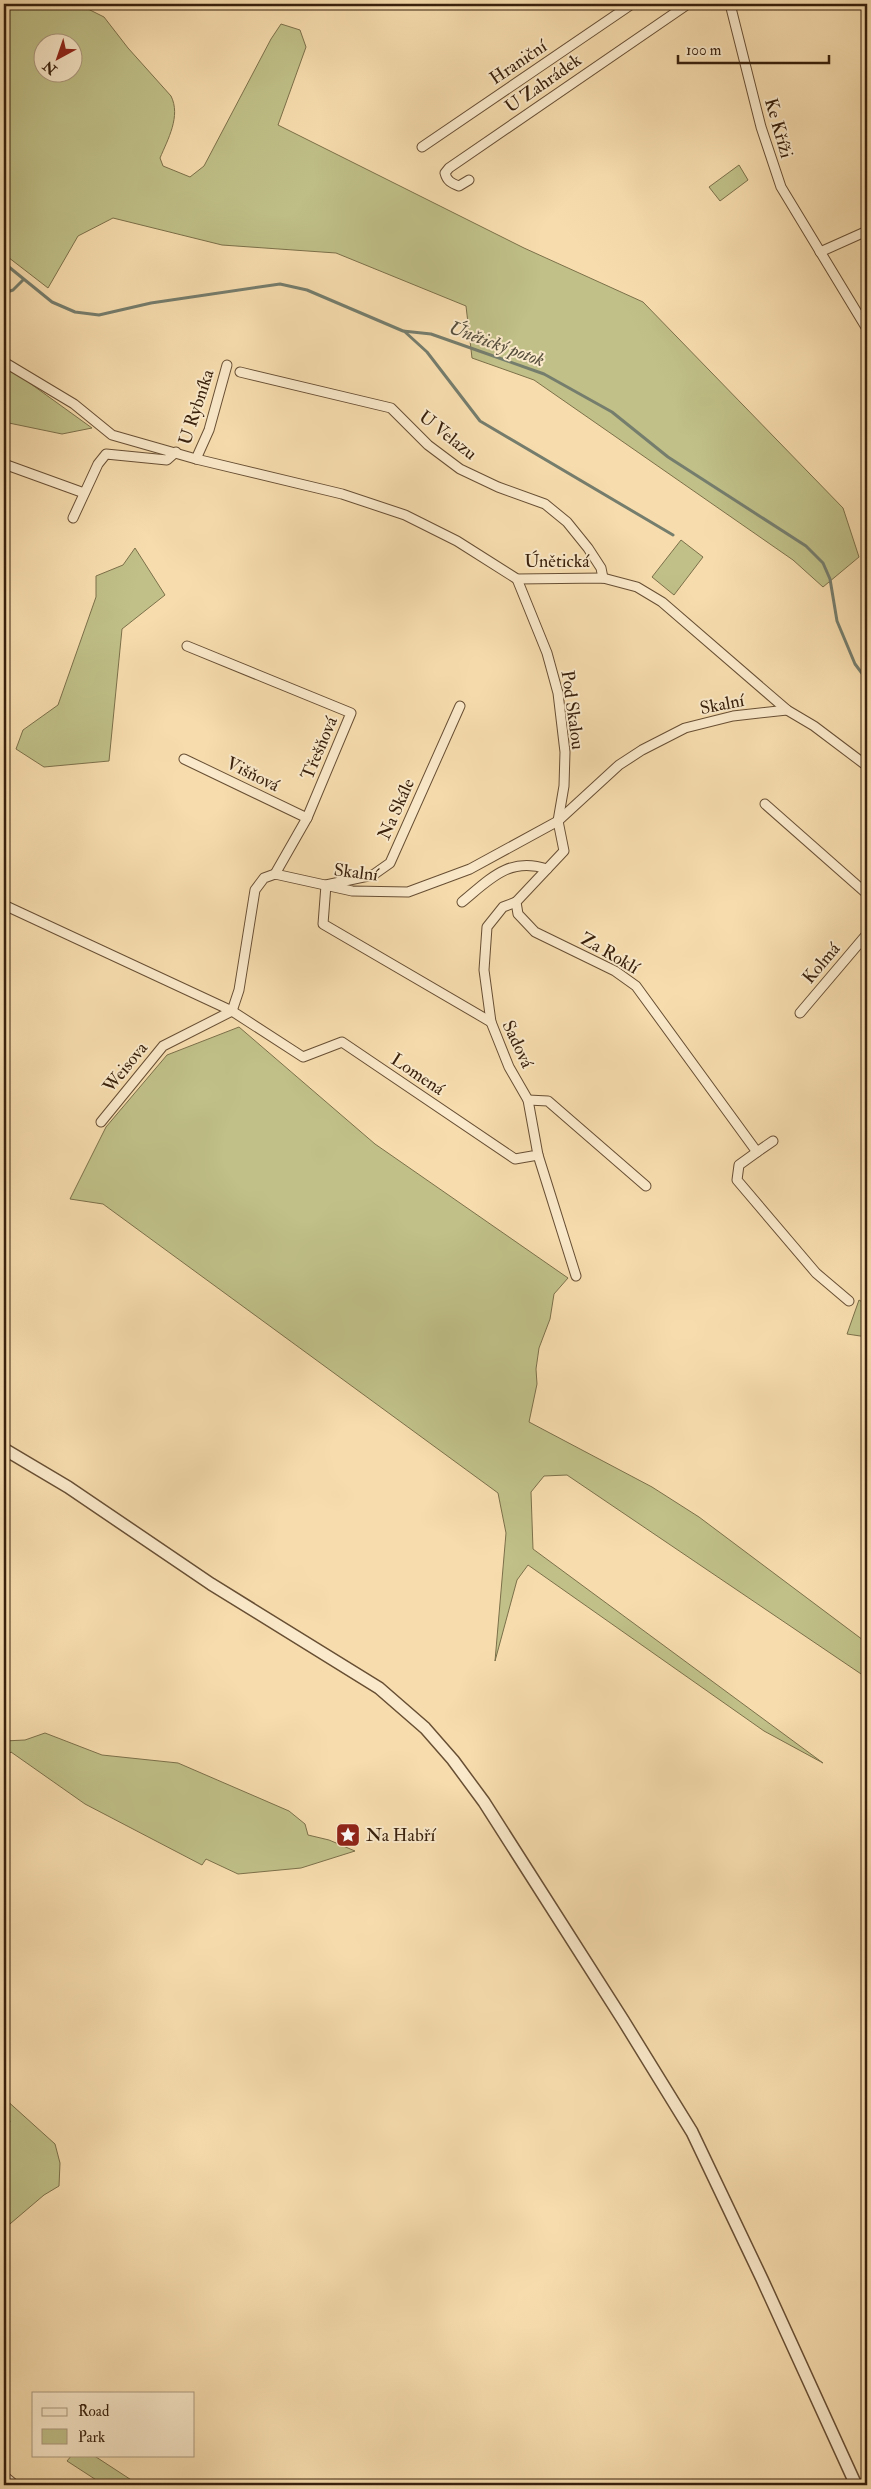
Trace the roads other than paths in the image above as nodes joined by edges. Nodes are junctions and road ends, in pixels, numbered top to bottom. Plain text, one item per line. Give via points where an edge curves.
1 (632, 4) edge
2 (688, 4) edge
3 (730, 4) edge
4 (422, 147) dead end
5 (469, 180) dead end
6 (867, 231) edge
7 (820, 252) junction
8 (867, 329) edge
9 (4, 362) edge
10 (227, 365) dead end
11 (240, 372) dead end
12 (176, 452) junction
13 (196, 459) junction
14 (4, 464) edge
15 (84, 494) junction
16 (73, 518) dead end
17 (602, 578) junction
18 (517, 579) junction
19 (187, 646) dead end
20 (460, 706) dead end
21 (787, 710) junction
22 (184, 759) dead end
23 (867, 766) edge
24 (765, 804) dead end
25 (307, 818) junction
26 (558, 821) junction
27 (547, 869) junction
28 (275, 874) junction
29 (326, 884) junction
30 (867, 894) edge
31 (462, 902) dead end
32 (516, 902) junction
33 (4, 905) edge
34 (867, 934) edge
35 (232, 1011) junction
36 (800, 1013) dead end
37 (491, 1022) junction
38 (528, 1100) junction
39 (102, 1122) dead end
40 (773, 1141) dead end
41 (757, 1152) junction
42 (538, 1155) junction
43 (646, 1186) dead end
44 (576, 1276) dead end
45 (849, 1302) dead end
46 (4, 1449) edge
47 (4, 2476) edge
48 (15, 2485) edge
49 (856, 2485) edge

1 - 4 street, Hraniční
2 - 5 street, U Zahrádek via 445,173 452,184 459,186
3 - 7 street, Ke Kříži via 773,167 790,206
6 - 7 street
7 - 8 street, Ke Kříži
9 - 12 street, Únětická via 74,404 112,435
10 - 13 street, U Rybníka via 209,430
11 - 17 street, U Velazu via 391,408 428,445 460,469 545,504 567,522 588,548 601,568
12 - 13 street, Únětická
12 - 15 street via 167,460 106,454
13 - 18 street, Únětická via 342,494 406,515
14 - 15 street
15 - 16 street
17 - 18 street, Únětická
17 - 21 street, Únětická via 637,587 662,602
18 - 26 street, Pod Skalou via 547,653 558,693 565,752
19 - 25 street, Třešňová via 351,713
20 - 29 street, Na Skále via 390,862 373,875
21 - 23 street, Únětická
21 - 26 street, Skalní via 732,716 685,728 620,765
22 - 25 street, Višňová
24 - 30 street
25 - 28 street, Třešňová
26 - 27 street via 564,851
26 - 29 street, Skalní via 470,869 408,892 352,891
27 - 31 street via 533,864 516,865 496,874
27 - 32 street
28 - 29 street, Skalní
28 - 35 street via 264,878 255,890 239,990
29 - 37 street, Sadová via 323,924
32 - 37 street via 503,906 488,927 484,970
32 - 41 street, Za Roklí via 518,914 535,932 615,971 636,986
33 - 35 street
34 - 36 street, Kolmá
35 - 39 street, Weisova via 163,1046
35 - 42 street, Lomená via 304,1057 342,1042 515,1159
37 - 38 street, Sadová
38 - 42 street
38 - 43 street via 548,1101
40 - 41 street
41 - 45 street via 739,1165 737,1180 816,1272
42 - 44 street
46 - 49 street via 68,1486 210,1584 379,1688 425,1728 453,1760 484,1802 692,2132
47 - 48 street

